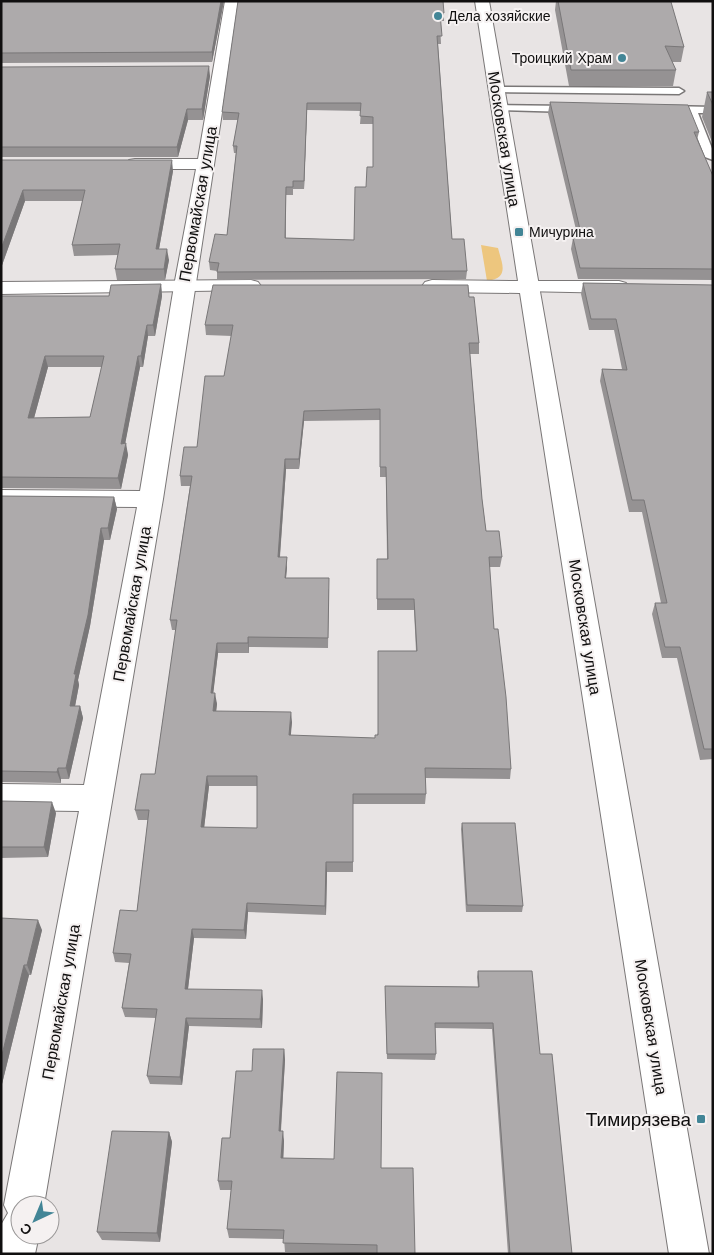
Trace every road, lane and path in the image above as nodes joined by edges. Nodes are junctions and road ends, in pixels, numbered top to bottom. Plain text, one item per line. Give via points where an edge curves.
1 (232, 1) edge
2 (482, 1) edge
3 (679, 91) dead end
4 (497, 99) junction
5 (586, 109) edge
6 (653, 109) edge
7 (691, 109) junction
8 (713, 110) edge
9 (713, 158) edge
10 (118, 164) edge
11 (206, 164) junction
12 (184, 286) junction
13 (273, 286) edge
14 (412, 286) edge
15 (528, 287) junction
16 (636, 287) edge
17 (1, 288) edge
18 (1, 498) edge
19 (151, 499) junction
20 (1, 797) edge
21 (97, 798) junction
22 (26, 1195) edge
23 (689, 1254) edge

1 - 11 street, Первомайская улица via 210,69
2 - 4 street, Московская улица
3 - 4 lane
4 - 5 lane
4 - 15 street, Московская улица
6 - 7 lane
7 - 8 lane
7 - 9 lane
10 - 11 street
11 - 12 street, Первомайская улица
12 - 13 street
12 - 17 street
12 - 19 street, Первомайская улица
14 - 15 street
15 - 16 street
15 - 23 street, Московская улица
18 - 19 street
19 - 21 street, Первомайская улица
20 - 21 street
21 - 22 street, Первомайская улица

